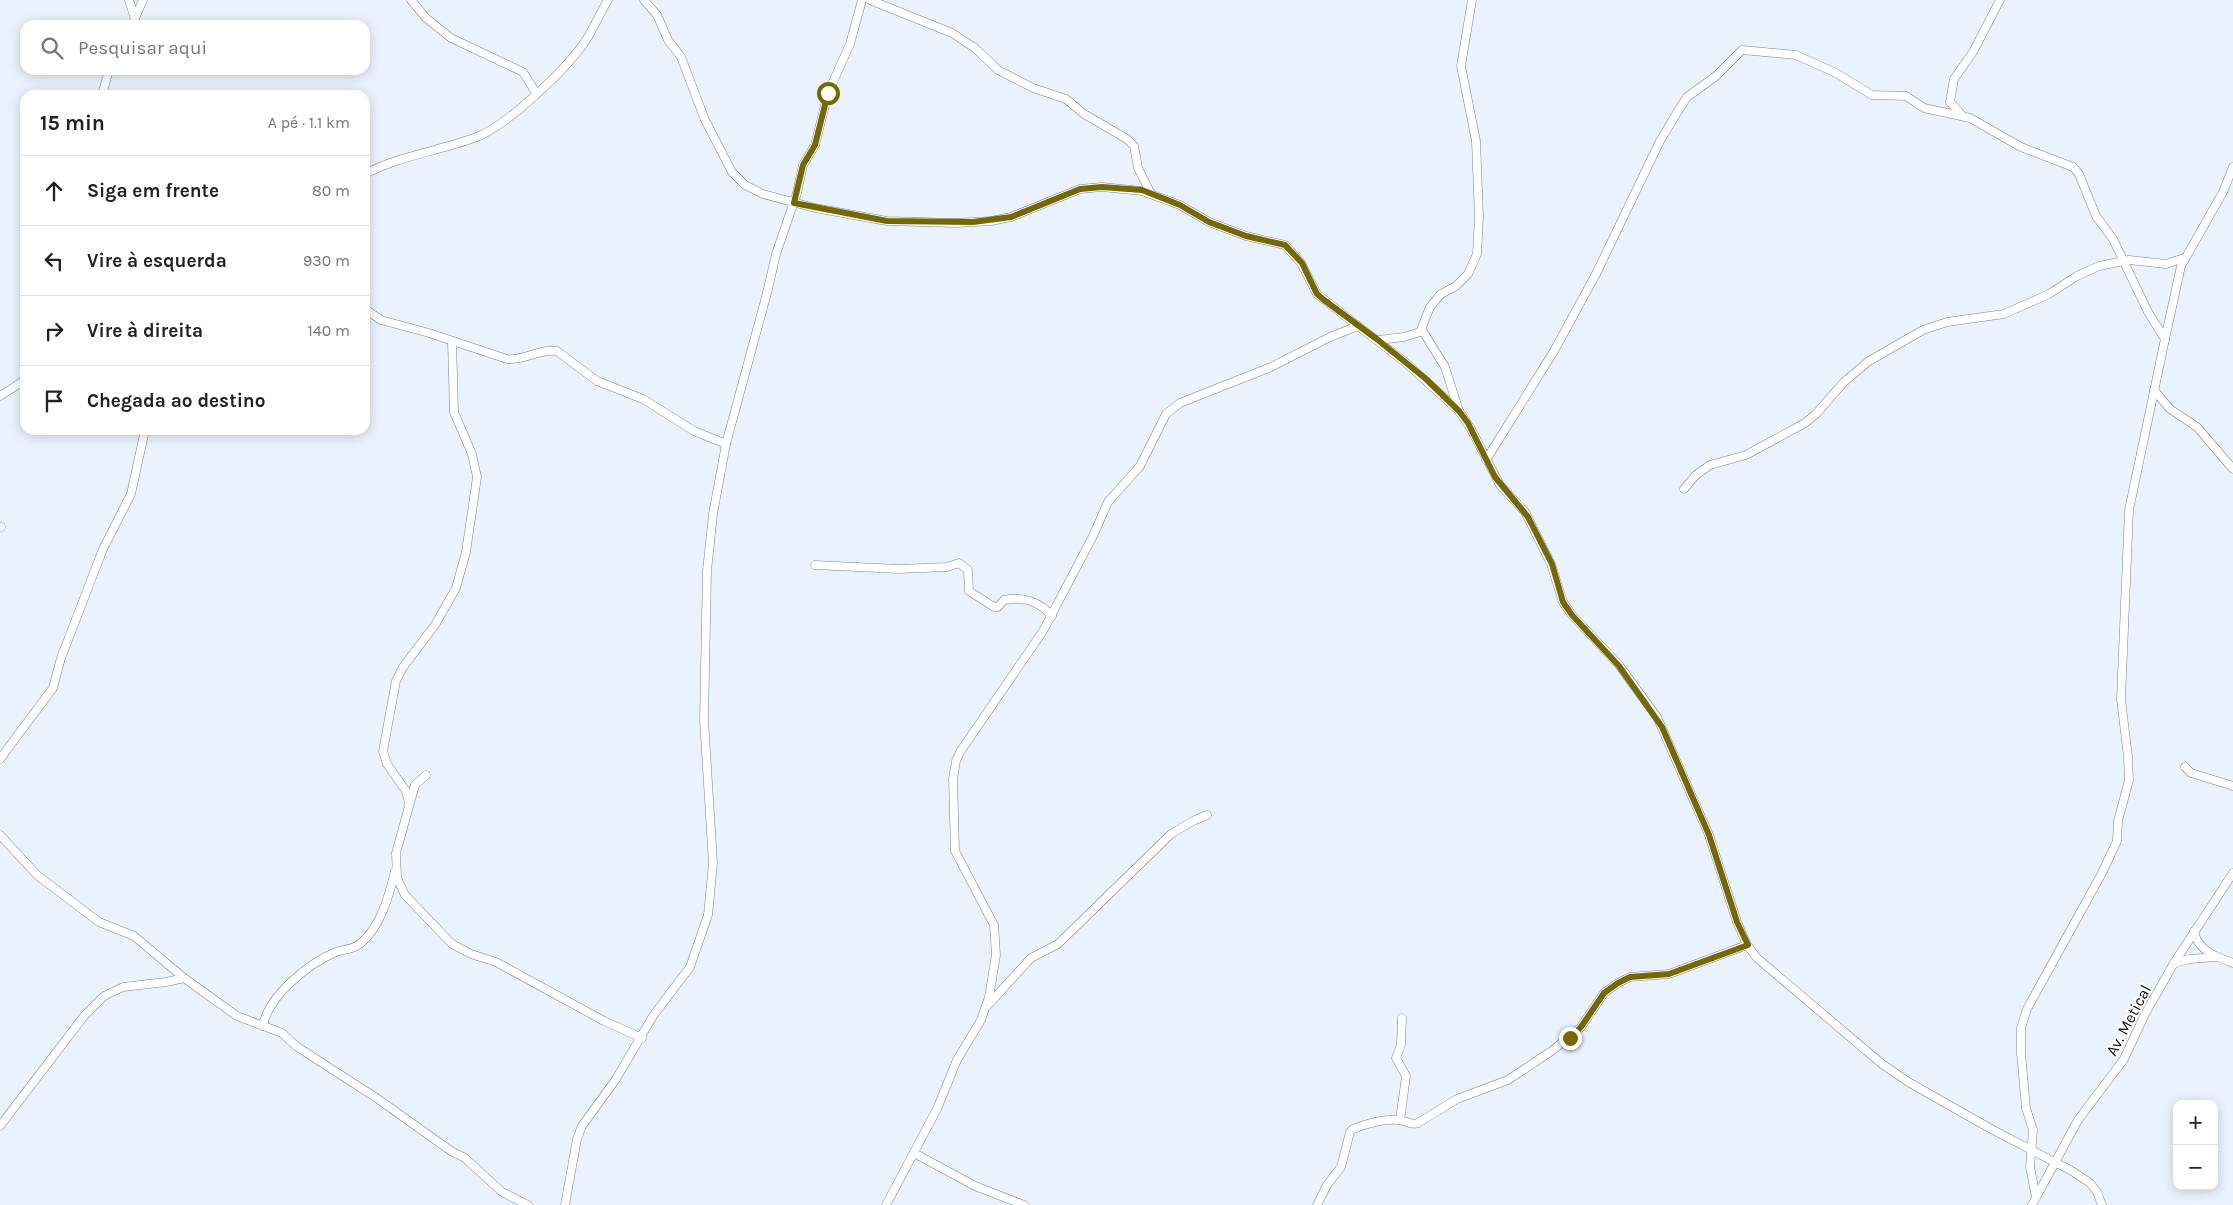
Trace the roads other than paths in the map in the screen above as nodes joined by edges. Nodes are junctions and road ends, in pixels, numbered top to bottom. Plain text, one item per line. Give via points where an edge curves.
1 (130, 0) edge
2 (144, 0) edge
3 (411, 0) edge
4 (608, 0) edge
5 (644, 0) edge
6 (862, 0) edge
7 (870, 0) edge
8 (1472, 0) edge
9 (2000, 0) edge
10 (133, 20) edge
11 (134, 20) edge
12 (108, 75) edge
13 (103, 90) edge
14 (536, 93) junction
15 (1962, 116) junction
16 (2233, 167) edge
17 (370, 171) edge
18 (1150, 192) junction
19 (794, 203) junction
20 (2184, 258) junction
21 (2125, 260) junction
22 (370, 312) edge
23 (1358, 326) junction
24 (1422, 330) junction
25 (2165, 338) junction
26 (1378, 340) junction
27 (452, 341) junction
28 (20, 383) edge
29 (2154, 390) junction
30 (0, 396) edge
31 (1459, 411) junction
32 (144, 435) edge
33 (726, 444) junction
34 (1486, 460) junction
35 (2233, 469) edge
36 (1684, 489) dead end
37 (815, 565) dead end
38 (1052, 616) junction
39 (0, 759) edge
40 (2185, 767) dead end
41 (426, 775) dead end
42 (2233, 786) edge
43 (409, 803) junction
44 (1207, 815) dead end
45 (0, 835) edge
46 (396, 867) junction
47 (2233, 873) edge
48 (2194, 931) junction
49 (1748, 945) junction
50 (2216, 957) junction
51 (2174, 963) junction
52 (2233, 963) edge
53 (184, 978) junction
54 (987, 1006) junction
55 (1402, 1018) dead end
56 (263, 1026) junction
57 (642, 1038) junction
58 (1400, 1120) junction
59 (0, 1126) edge
60 (2033, 1150) junction
61 (914, 1153) junction
62 (2056, 1161) junction
63 (2034, 1201) edge
64 (528, 1205) edge
65 (565, 1205) edge
66 (886, 1205) edge
67 (1024, 1205) edge
68 (1316, 1205) edge
69 (2102, 1205) edge

1 - 10 street
2 - 11 street
3 - 14 street via 426,18 451,38 523,72
4 - 14 street via 572,58
5 - 19 street via 682,57 705,120 737,179 763,194
6 - 19 street via 850,44 828,93 815,145 803,165
7 - 18 street via 952,34 975,48 998,70 1066,99 1084,114 1127,139 1134,146 1138,168
8 - 24 street via 1461,66 1476,142 1477,254 1468,274 1441,294 1430,307
9 - 15 street via 1973,52 1954,79 1950,102
12 - 13 street
14 - 17 street via 516,111 475,138
15 - 21 street via 1980,122 2021,147 2073,167 2096,216
15 - 34 street via 1924,108 1906,96 1872,96 1836,73 1796,55 1748,50 1737,53 1716,76 1687,98 1678,111 1554,351
16 - 20 street via 2223,192
18 - 19 street via 1102,187 1080,189 1011,217 982,222 887,221
18 - 23 street via 1224,228 1254,239 1285,245 1302,263 1317,294
19 - 33 street via 776,254
20 - 21 street via 2166,264
20 - 25 street
21 - 25 street via 2148,312
21 - 36 street via 2090,269 2049,294 2004,314 1947,322 1912,335 1864,365 1811,419 1746,455 1710,465
22 - 27 street via 381,320
23 - 26 street
23 - 38 street via 1271,367 1180,403 1166,414 1145,458 1108,502
24 - 26 street via 1404,337
24 - 31 street via 1445,366
25 - 29 street
26 - 31 street
27 - 33 street via 507,360 557,351 597,381 643,399 694,431
27 - 43 street via 454,412 472,454 477,478 466,552 456,588 396,681 383,752 387,764 406,790
28 - 30 street
29 - 35 street via 2170,409 2197,427
29 - 60 street via 2129,510 2121,699 2128,780 2115,848 2022,1021 2021,1068 2026,1108 2033,1130
31 - 34 street
32 - 39 street via 130,494 102,549 53,688
33 - 57 street via 707,571 704,720 712,854 711,902 690,967 653,1016
34 - 49 street via 1500,485 1526,512 1552,564 1563,602 1619,666 1662,727 1709,835 1737,922
37 - 38 street via 899,569 948,567 959,563 968,570 970,590 994,607 1004,600 1021,599 1043,606
38 - 54 street via 963,747 954,770 955,851 984,903 996,935 996,955
40 - 42 street via 2190,773
41 - 43 street via 415,785
43 - 46 street via 399,839
44 - 54 street via 1171,834 1058,944 1031,958
45 - 53 street via 37,875 99,922 134,936
46 - 56 street via 383,912 367,936 357,946 322,958 298,975 271,1003
46 - 57 street via 398,883 406,895 452,944 496,962
47 - 48 street, Av. Metical
48 - 50 street via 2195,939
48 - 51 street, Av. Metical
49 - 58 street via 1669,974 1630,977 1618,983 1604,993 1570,1038 1508,1080 1463,1096 1414,1124
49 - 60 street via 1783,982 1882,1064 1917,1087
50 - 51 street
50 - 52 street
51 - 62 street, Av. Metical via 2124,1060 2086,1107
53 - 56 street via 237,1016
53 - 59 street via 123,987 104,996 84,1016
54 - 61 street via 957,1060
55 - 58 street via 1402,1045 1396,1058 1406,1076
56 - 64 street via 282,1033 296,1046 464,1158 502,1192
57 - 65 street via 582,1126
58 - 68 street via 1352,1130 1342,1167
60 - 62 street
60 - 63 street via 2030,1167
61 - 66 street
61 - 67 street via 975,1186
62 - 63 street, Av. Metical
62 - 69 street via 2090,1183

